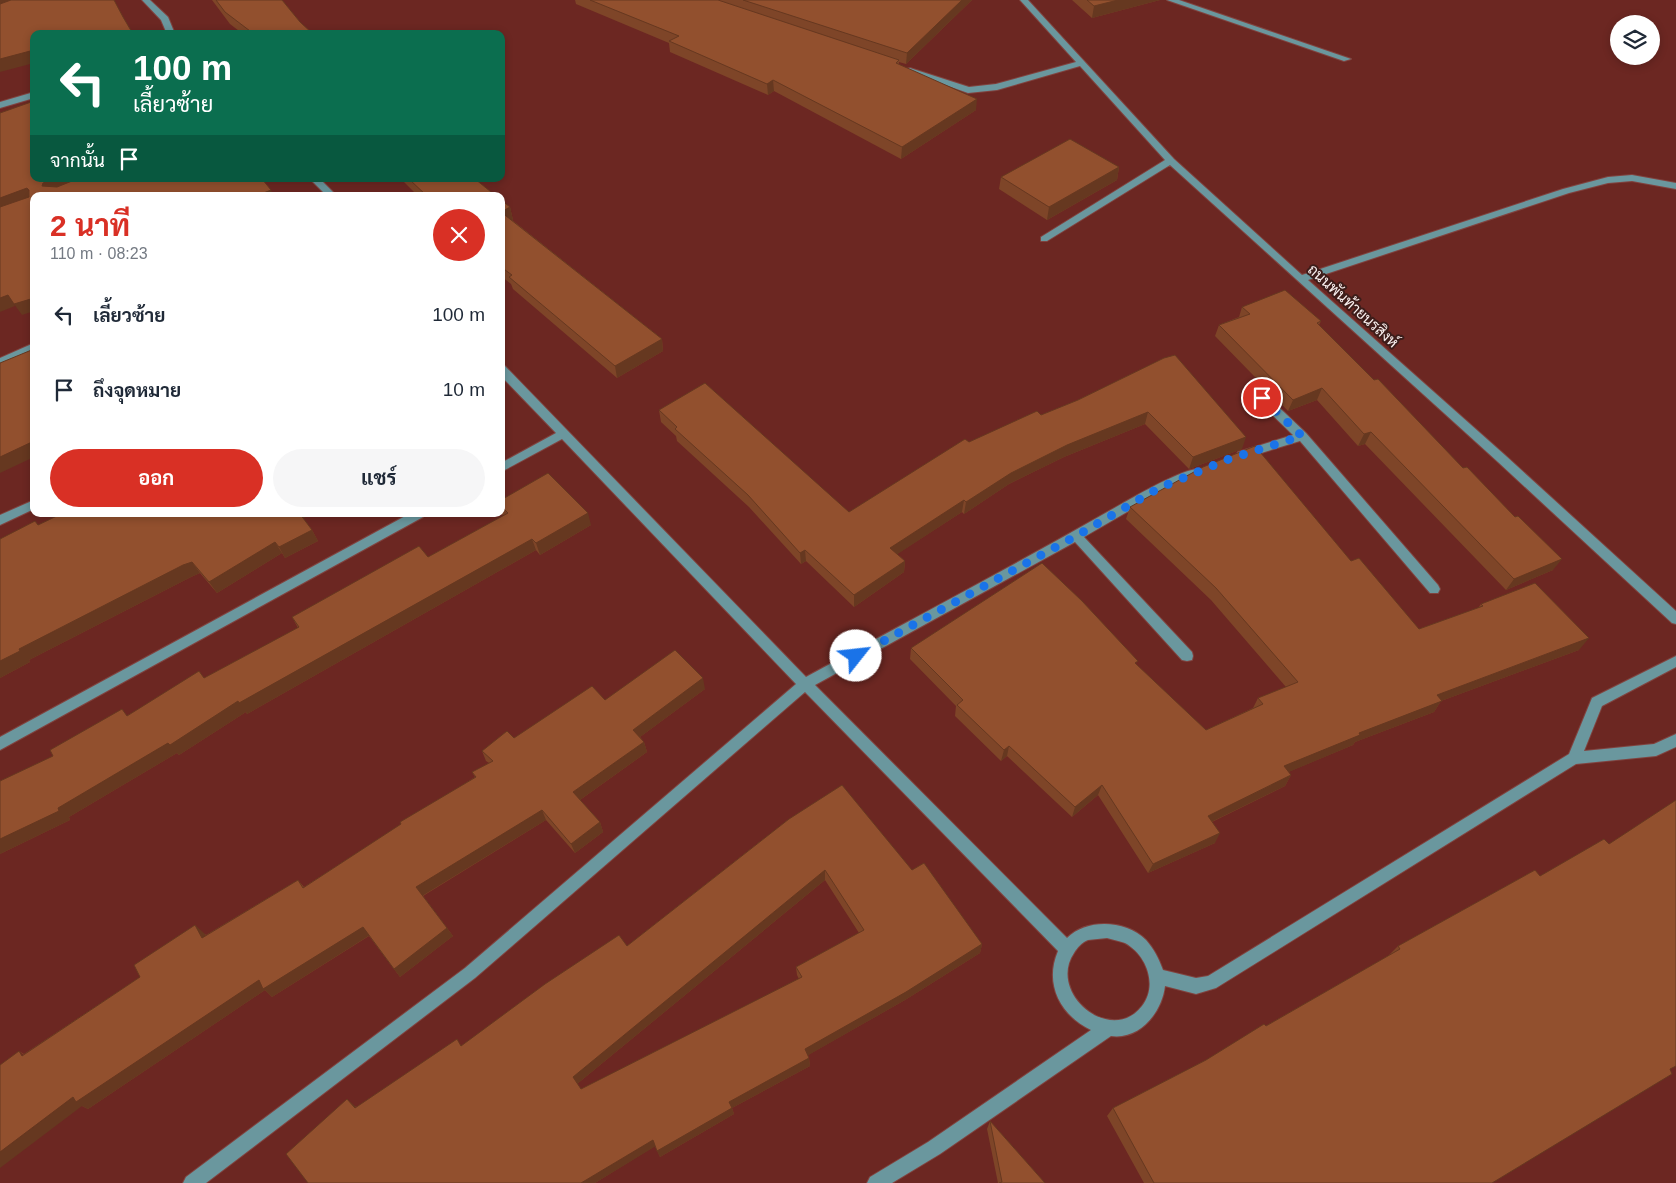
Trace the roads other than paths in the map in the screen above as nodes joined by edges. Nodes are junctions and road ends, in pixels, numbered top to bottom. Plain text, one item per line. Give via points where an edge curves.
1 (146, 0) edge
2 (1024, 0) edge
3 (1171, 0) edge
4 (169, 30) edge
5 (1347, 59) dead end
6 (1081, 63) junction
7 (900, 68) edge
8 (30, 95) edge
9 (0, 105) edge
10 (1172, 161) junction
11 (318, 182) edge
12 (1676, 186) edge
13 (328, 192) edge
14 (1044, 239) dead end
15 (1300, 279) junction
16 (30, 349) edge
17 (0, 362) edge
18 (505, 373) edge
19 (1262, 398) dead end
20 (563, 434) junction
21 (1302, 436) junction
22 (1229, 459) edge
23 (505, 466) edge
24 (1212, 466) edge
25 (30, 506) edge
26 (414, 517) edge
27 (0, 520) edge
28 (1076, 536) junction
29 (1434, 589) dead end
30 (1676, 619) edge
31 (1187, 656) dead end
32 (1676, 661) edge
33 (805, 684) junction
34 (1676, 740) edge
35 (0, 744) edge
36 (1574, 758) junction
37 (1066, 948) junction
38 (1158, 978) junction
39 (1107, 1029) junction
40 (192, 1183) edge
41 (876, 1183) edge

1 - 4 street via 165,19
2 - 6 street, ถนนพันท้ายนรสิงห์
3 - 5 street
6 - 7 street via 997,87 968,90
6 - 10 street, ถนนพันท้ายนรสิงห์
8 - 9 street
10 - 14 street
10 - 15 street, ถนนพันท้ายนรสิงห์
11 - 13 street
12 - 15 street via 1632,178 1608,180
15 - 30 street, ถนนพันท้ายนรสิงห์
16 - 17 street
18 - 20 street
19 - 21 street
20 - 23 street
20 - 33 street
21 - 22 street
21 - 29 street
24 - 28 street via 1159,488
25 - 27 street
26 - 35 street
28 - 31 street
28 - 33 street
32 - 36 street via 1597,702
33 - 37 street
33 - 40 street via 470,973
34 - 36 street via 1656,750
36 - 38 street via 1211,983 1196,986
37 - 38 street via 1084,934 1107,931 1130,938 1148,954
37 - 39 street via 1059,971 1064,997 1082,1019
38 - 39 street via 1155,1005 1136,1024
39 - 41 street via 934,1148

